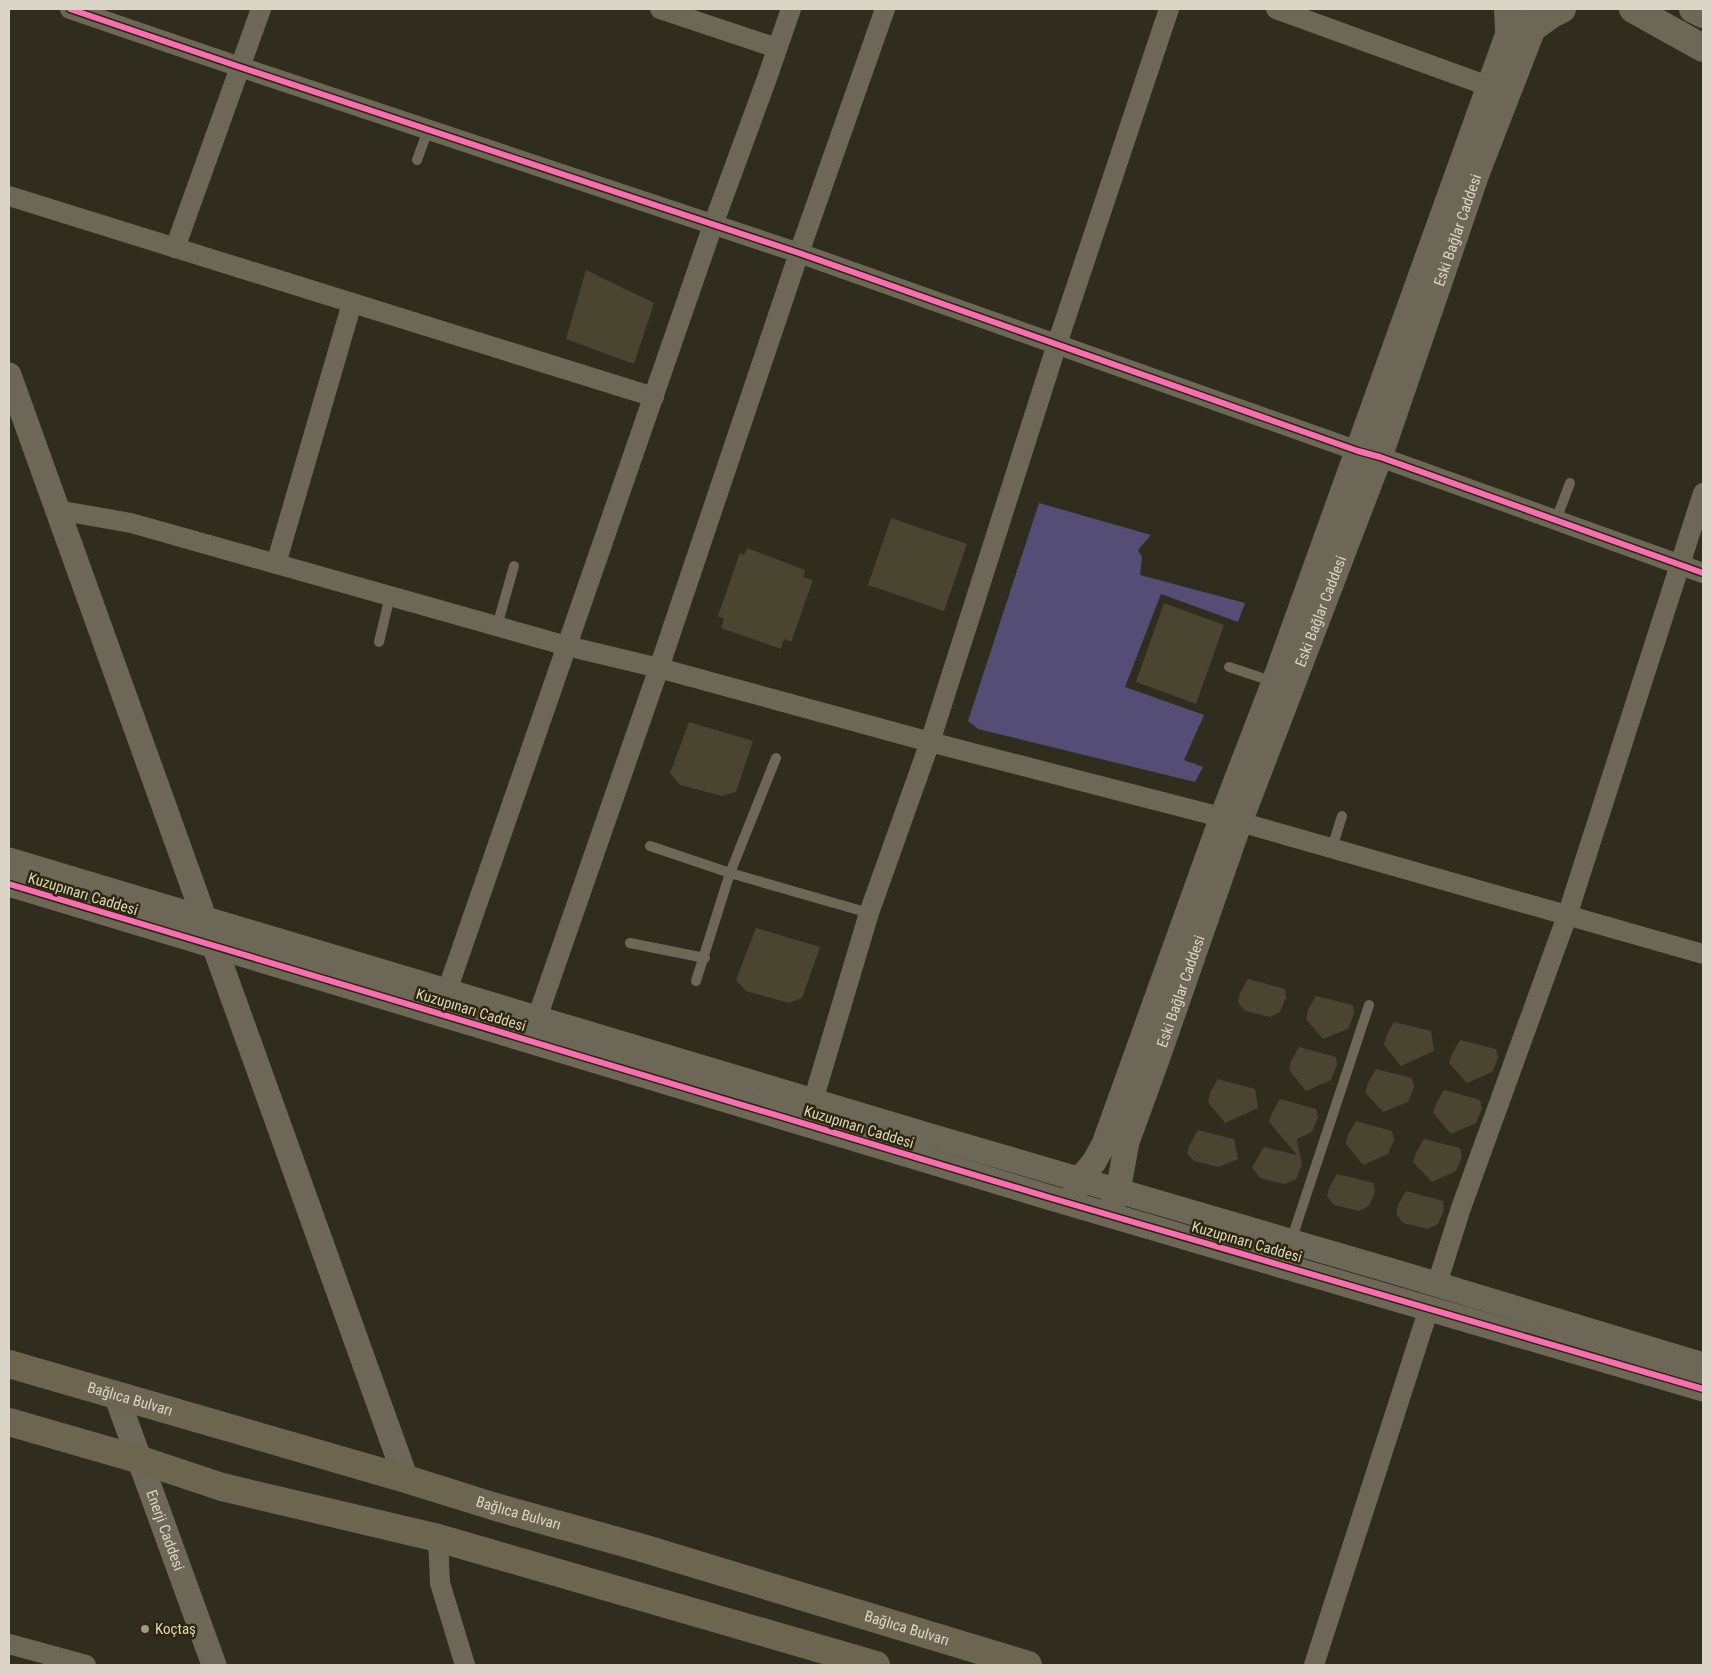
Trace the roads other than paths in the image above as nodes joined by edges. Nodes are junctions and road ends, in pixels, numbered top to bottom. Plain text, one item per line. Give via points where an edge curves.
1 (70, 9) edge
2 (261, 9) edge
3 (660, 9) edge
4 (791, 9) edge
5 (885, 9) edge
6 (1169, 9) edge
7 (1276, 9) edge
8 (1562, 9) edge
9 (1633, 9) edge
10 (1693, 9) edge
11 (1703, 14) edge
12 (1522, 17) edge
13 (777, 48) junction
14 (1703, 48) edge
15 (240, 67) junction
16 (1499, 90) junction
17 (428, 130) junction
18 (417, 160) dead end
19 (9, 196) edge
20 (713, 225) junction
21 (175, 248) junction
22 (799, 254) junction
23 (352, 302) junction
24 (1057, 344) junction
25 (9, 374) edge
26 (654, 397) junction
27 (1369, 454) junction
28 (1570, 483) dead end
29 (1703, 493) edge
30 (57, 510) junction
31 (1556, 520) junction
32 (276, 564) junction
33 (1680, 565) junction
34 (514, 566) dead end
35 (1703, 573) edge
36 (390, 596) junction
37 (497, 626) junction
38 (379, 642) dead end
39 (567, 646) junction
40 (659, 668) junction
41 (1229, 668) dead end
42 (1274, 682) junction
43 (930, 742) junction
44 (776, 758) dead end
45 (1342, 816) dead end
46 (1231, 819) junction
47 (650, 846) dead end
48 (1332, 848) junction
49 (9, 860) edge
50 (730, 873) junction
51 (9, 884) edge
52 (869, 913) junction
53 (1567, 916) junction
54 (205, 919) junction
55 (630, 943) dead end
56 (214, 946) junction
57 (1703, 954) edge
58 (704, 958) junction
59 (696, 981) dead end
60 (447, 992) junction
61 (1369, 1005) dead end
62 (537, 1018) junction
63 (813, 1101) junction
64 (1080, 1180) junction
65 (1118, 1191) junction
66 (1071, 1204) junction
67 (1109, 1215) junction
68 (1291, 1241) junction
69 (1437, 1284) junction
70 (1430, 1308) junction
71 (9, 1364) edge
72 (1703, 1365) edge
73 (1703, 1389) edge
74 (116, 1395) junction
75 (9, 1422) edge
76 (141, 1460) junction
77 (406, 1479) junction
78 (438, 1538) junction
79 (9, 1644) edge
80 (86, 1665) edge
81 (214, 1665) edge
82 (465, 1665) edge
83 (876, 1665) edge
84 (1028, 1665) edge
85 (1314, 1665) edge

1 - 15 street
2 - 15 street
3 - 13 street
4 - 13 street
5 - 22 street
6 - 24 street
7 - 16 street
8 - 12 main road via 1552,14
9 - 14 main road
10 - 11 main road
12 - 16 street, Eski Bağlar Caddesi
13 - 20 street
15 - 17 street
15 - 21 street
16 - 27 street, Eski Bağlar Caddesi via 1478,174
17 - 18 lane
17 - 20 street
19 - 21 street
20 - 22 street
20 - 26 street
21 - 23 street
22 - 24 street
22 - 40 street
23 - 26 street
23 - 32 street
24 - 27 street
24 - 43 street
25 - 30 street
26 - 39 street
27 - 31 street
27 - 42 street, Eski Bağlar Caddesi
27 - 46 street, Eski Bağlar Caddesi
28 - 31 lane
29 - 33 street
30 - 32 street via 131,524
30 - 54 street
31 - 33 street
32 - 36 street
33 - 35 street
33 - 53 street
34 - 37 lane
36 - 37 street
36 - 38 lane
37 - 39 street
39 - 40 street
39 - 60 street
40 - 43 street
40 - 62 street
41 - 42 lane
42 - 46 street, Eski Bağlar Caddesi
43 - 46 street
43 - 52 street
44 - 50 lane
45 - 48 lane
46 - 48 street
46 - 64 street, Eski Bağlar Caddesi via 1104,1144
46 - 65 street, Eski Bağlar Caddesi via 1158,1057 1127,1142
47 - 50 lane
48 - 53 street
49 - 54 street, Kuzupınarı Caddesi
50 - 52 lane
50 - 58 lane
51 - 56 street, Kuzupınarı Caddesi
52 - 63 street
53 - 57 street
53 - 69 street via 1461,1208
54 - 56 street
54 - 60 street, Kuzupınarı Caddesi
55 - 58 lane
56 - 66 street, Kuzupınarı Caddesi
56 - 77 street
58 - 59 lane
60 - 62 street, Kuzupınarı Caddesi
61 - 68 lane
62 - 63 street, Kuzupınarı Caddesi
63 - 64 street, Kuzupınarı Caddesi
64 - 65 street, Kuzupınarı Caddesi
64 - 66 street, Eski Bağlar Caddesi
65 - 67 street, Eski Bağlar Caddesi
65 - 68 street, Kuzupınarı Caddesi
66 - 67 street, Kuzupınarı Caddesi
67 - 70 street, Kuzupınarı Caddesi
68 - 69 street, Kuzupınarı Caddesi
69 - 72 street, Kuzupınarı Caddesi
70 - 73 street, Kuzupınarı Caddesi
70 - 85 street
71 - 74 main road, Bağlıca Bulvarı
74 - 76 street, Enerji Caddesi
74 - 77 main road, Bağlıca Bulvarı
75 - 76 main road
76 - 78 main road via 222,1487
76 - 81 street, Enerji Caddesi
77 - 84 main road, Bağlıca Bulvarı
78 - 82 street via 440,1583
78 - 83 main road
79 - 80 street

